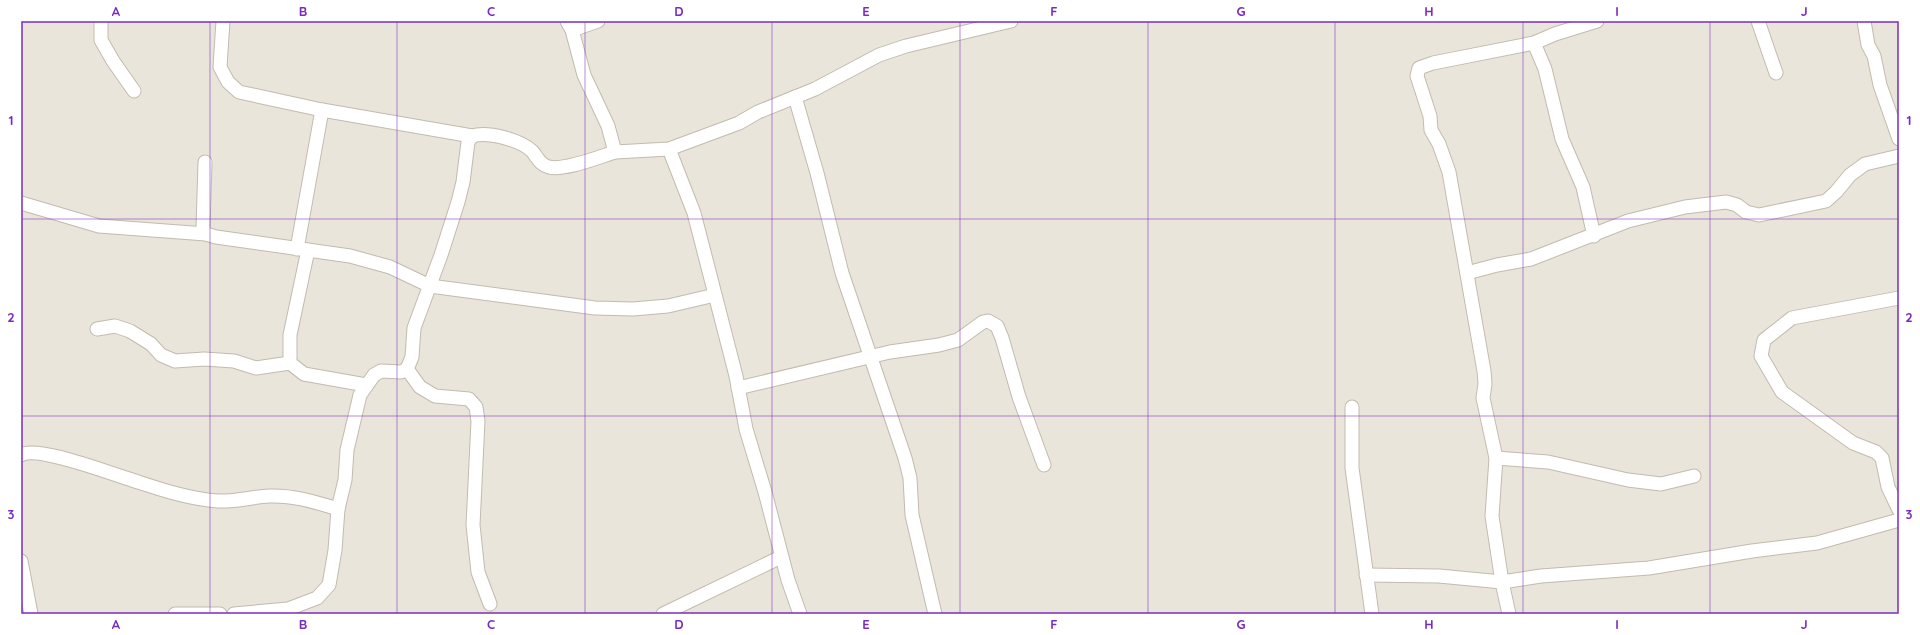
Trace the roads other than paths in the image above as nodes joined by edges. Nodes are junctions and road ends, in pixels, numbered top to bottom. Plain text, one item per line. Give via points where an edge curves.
1 (101, 21) edge
2 (223, 21) edge
3 (598, 21) edge
4 (1011, 21) edge
5 (1597, 21) edge
6 (1758, 21) edge
7 (1864, 21) edge
8 (569, 26) edge
9 (1534, 43) junction
10 (1776, 73) dead end
11 (134, 91) dead end
12 (795, 97) junction
13 (322, 110) junction
14 (472, 136) junction
15 (1899, 139) edge
16 (669, 148) junction
17 (615, 152) junction
18 (1899, 156) edge
19 (204, 162) dead end
20 (21, 203) edge
21 (206, 234) junction
22 (1594, 236) junction
23 (303, 250) junction
24 (1467, 273) junction
25 (430, 286) junction
26 (715, 295) junction
27 (1899, 298) edge
28 (97, 329) dead end
29 (869, 357) junction
30 (290, 363) junction
31 (407, 369) junction
32 (366, 385) junction
33 (738, 388) junction
34 (1352, 407) dead end
35 (21, 455) edge
36 (1496, 458) junction
37 (1044, 465) dead end
38 (1694, 476) dead end
39 (338, 508) junction
40 (1899, 510) edge
41 (1899, 520) edge
42 (781, 557) junction
43 (21, 561) edge
44 (1366, 575) junction
45 (1502, 582) junction
46 (490, 604) dead end
47 (31, 614) edge
48 (175, 614) edge
49 (220, 614) edge
50 (234, 614) edge
51 (663, 614) edge
52 (800, 614) edge
53 (935, 614) edge
54 (1372, 614) edge
55 (1509, 614) edge

1 - 11 street via 101,40
2 - 13 street via 220,67 228,82 239,92
3 - 8 street
4 - 12 street via 914,44 879,56
5 - 9 street
6 - 10 street
7 - 15 street via 1880,85
8 - 17 street via 584,75 608,126
9 - 22 street via 1545,69 1562,139 1583,187
9 - 24 street via 1419,68 1417,76 1430,116 1431,130 1440,144 1449,172
12 - 16 street via 739,123
12 - 29 street via 842,273
13 - 14 street
13 - 23 street
14 - 17 street via 483,134 517,141 550,168 587,162
14 - 25 street via 468,142 458,202
16 - 17 street
16 - 26 street via 694,213
18 - 22 street via 1865,164 1826,201 1759,214 1746,212 1737,205 1726,202 1685,207 1628,221
19 - 21 street via 203,228
20 - 21 street via 99,226
21 - 23 street
22 - 24 street via 1532,259
23 - 25 street via 350,256 390,267
23 - 30 street via 290,335
24 - 36 street via 1484,371 1485,410
25 - 26 street via 595,308 633,309 668,306
25 - 31 street via 414,328 412,356
26 - 33 street
27 - 40 street via 1792,318 1764,340 1761,356 1782,392 1853,442 1876,452 1882,458 1888,487
28 - 30 street via 115,326 130,331 151,344 161,355 175,361 234,361 256,368
29 - 33 street
29 - 37 street via 939,346 958,340 982,322 988,321 996,326 1002,338 1019,397
29 - 53 street via 905,458 910,478 912,515
30 - 32 street via 304,374
31 - 32 street via 401,372 381,371
31 - 46 street via 420,387 436,396 469,400 476,407 478,421 473,525 478,572
32 - 39 street via 360,395
33 - 42 street via 746,430
34 - 44 street via 1352,468
35 - 39 street via 43,454 74,461 191,498 218,501 270,496 297,497
36 - 38 street via 1548,462 1628,480 1662,484
36 - 45 street via 1492,516
39 - 50 street via 329,585 316,598 288,610
41 - 45 street via 1818,543 1649,568 1541,576
42 - 51 street
42 - 52 street
43 - 47 street
44 - 45 street via 1439,576
44 - 54 street
45 - 55 street
48 - 49 street

